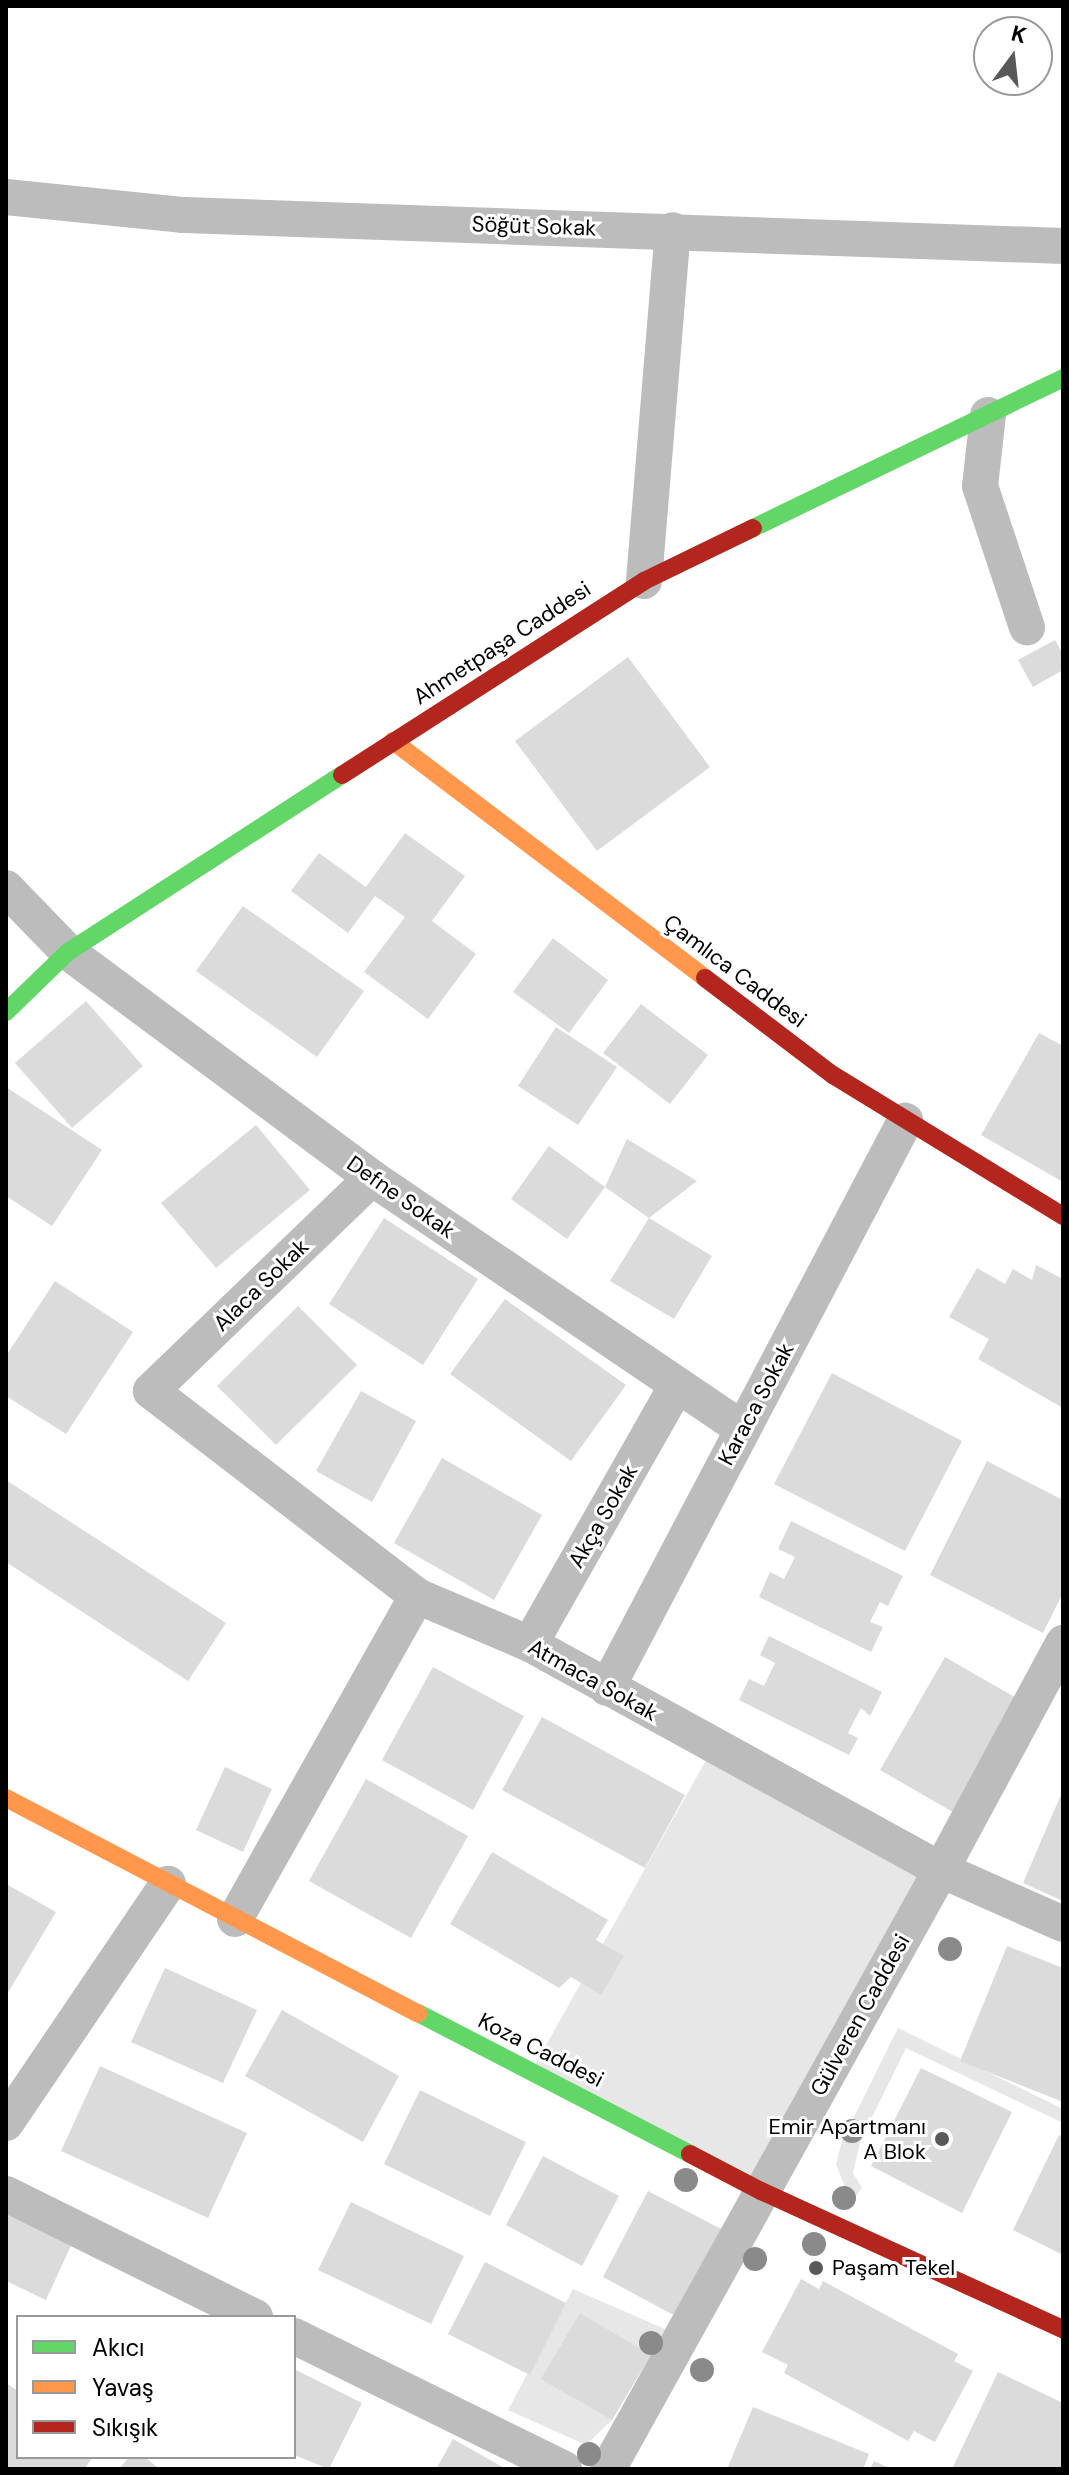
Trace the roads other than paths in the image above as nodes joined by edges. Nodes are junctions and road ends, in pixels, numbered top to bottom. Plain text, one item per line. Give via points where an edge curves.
1 (6, 197) edge
2 (673, 230) junction
3 (1063, 246) edge
4 (1063, 378) edge
5 (988, 415) junction
6 (644, 581) junction
7 (1027, 627) dead end
8 (393, 741) junction
9 (6, 888) edge
10 (68, 952) junction
11 (6, 1012) edge
12 (905, 1121) junction
13 (372, 1178) junction
14 (1063, 1216) edge
15 (676, 1387) junction
16 (151, 1391) joint
17 (743, 1429) junction
18 (417, 1596) junction
19 (1063, 1643) edge
20 (530, 1644) junction
21 (607, 1688) junction
22 (6, 1798) edge
23 (941, 1870) junction
24 (168, 1884) junction
25 (235, 1919) junction
26 (1063, 1924) edge
27 (6, 2123) edge
28 (761, 2191) junction
29 (6, 2194) edge
30 (251, 2315) edge
31 (1063, 2329) edge
32 (296, 2337) edge
33 (564, 2469) edge
34 (608, 2469) edge

1 - 2 street, Söğüt Sokak via 184,215
2 - 3 street, Söğüt Sokak
2 - 6 street
4 - 5 street, Ahmetpaşa Caddesi
5 - 6 street, Ahmetpaşa Caddesi
5 - 7 street via 980,486
6 - 8 street, Ahmetpaşa Caddesi
8 - 10 street, Ahmetpaşa Caddesi
8 - 12 street, Çamlıca Caddesi via 833,1075
9 - 10 street, Defne Sokak
10 - 11 street, Ahmetpaşa Caddesi
10 - 13 street, Defne Sokak
12 - 14 street, Çamlıca Caddesi
12 - 17 street, Karaca Sokak
13 - 15 street, Defne Sokak
13 - 16 street, Alaca Sokak
15 - 17 street, Defne Sokak
15 - 20 street, Akça Sokak
16 - 18 street, Atmaca Sokak
17 - 21 street, Karaca Sokak
18 - 20 street, Atmaca Sokak
18 - 25 street
19 - 23 street, Gülveren Caddesi
20 - 21 street, Atmaca Sokak
21 - 23 street, Atmaca Sokak
22 - 24 street, Koza Caddesi
23 - 26 street, Atmaca Sokak
23 - 28 street, Gülveren Caddesi
24 - 25 street, Koza Caddesi
24 - 27 street
25 - 28 street, Koza Caddesi
28 - 31 street, Koza Caddesi
28 - 34 street, Gülveren Caddesi
29 - 30 street
32 - 33 street

